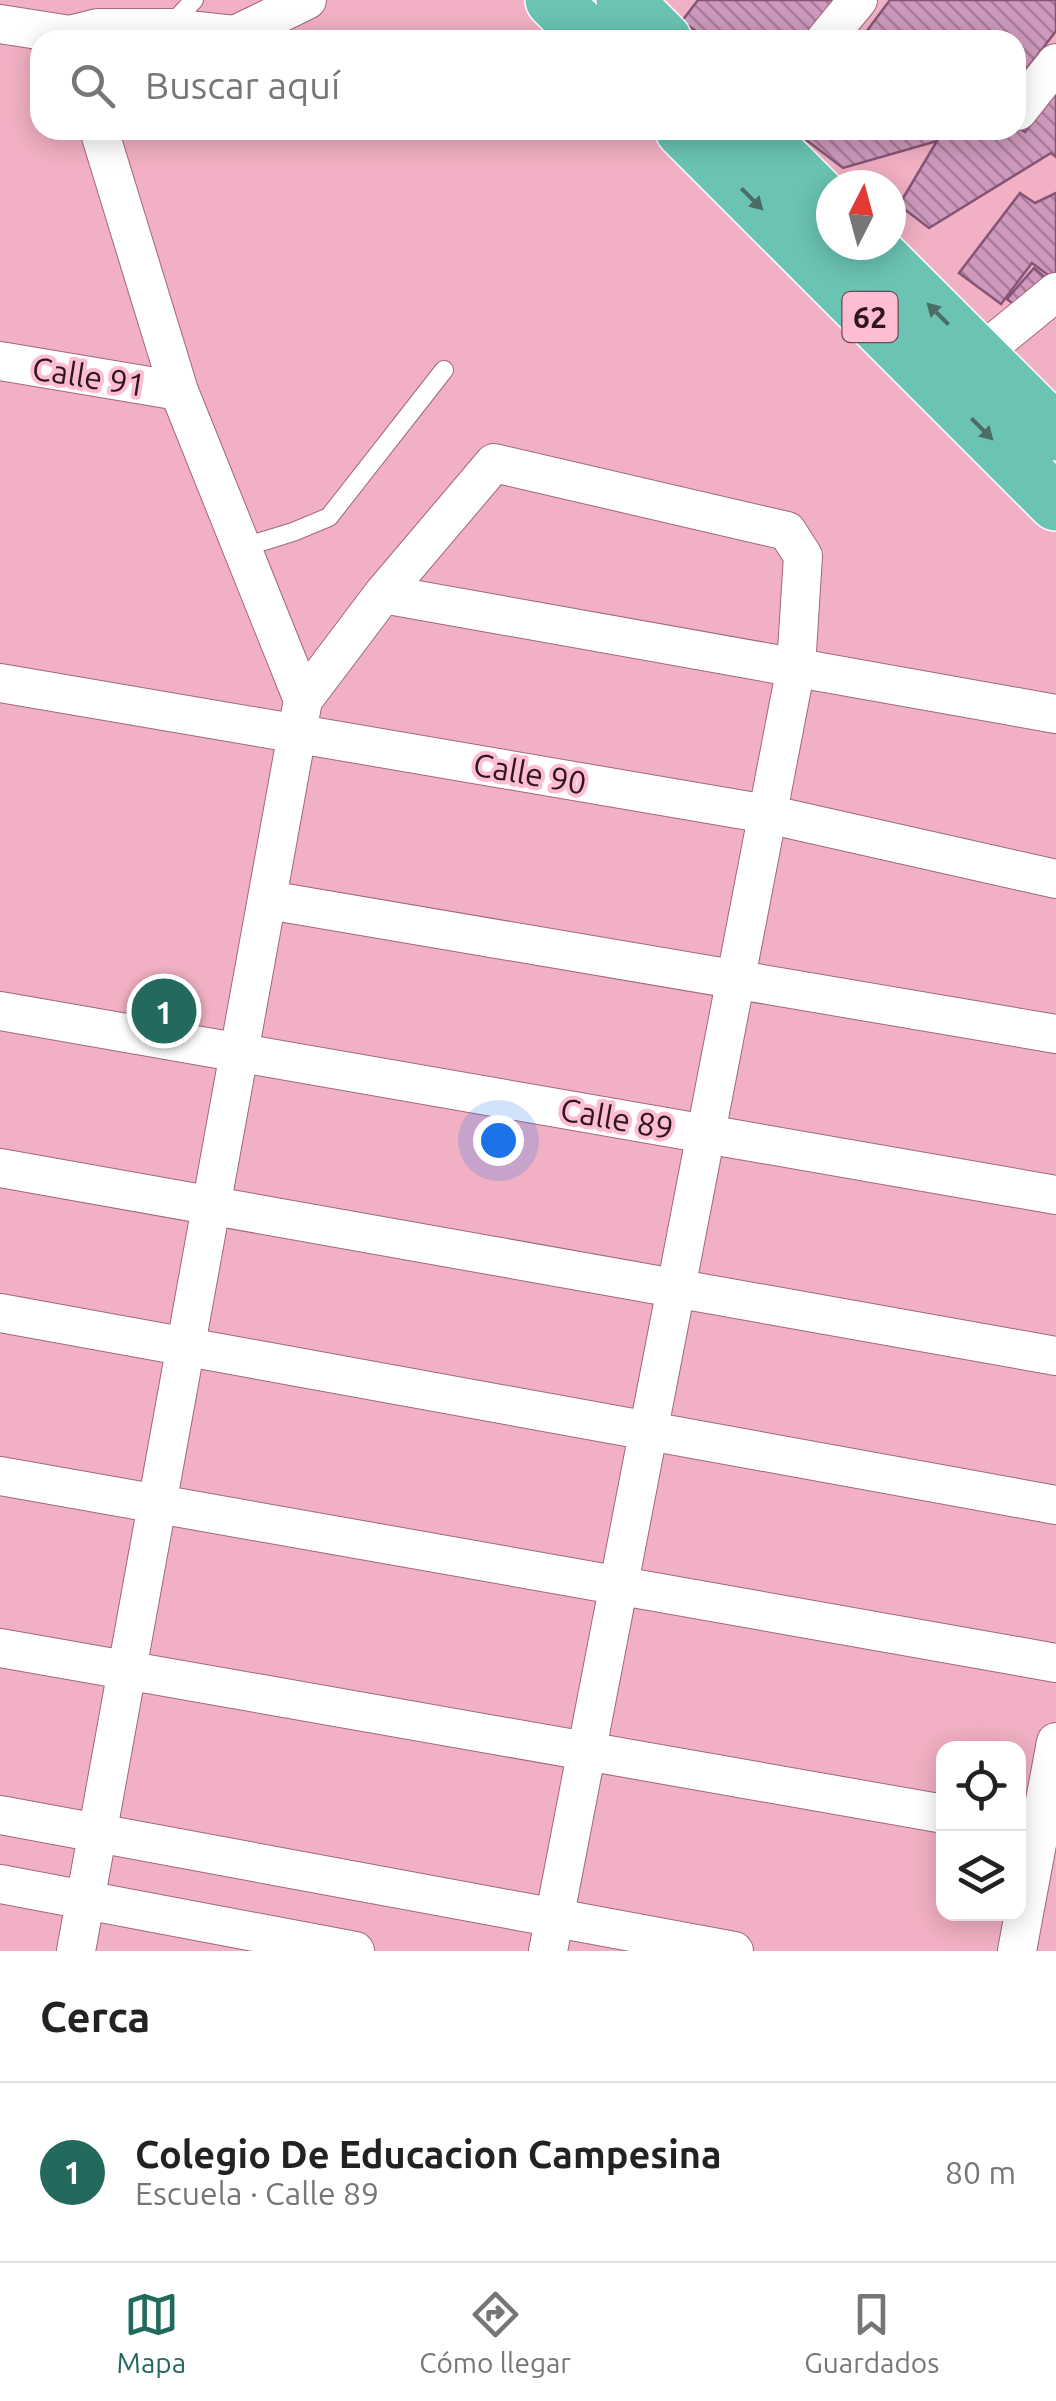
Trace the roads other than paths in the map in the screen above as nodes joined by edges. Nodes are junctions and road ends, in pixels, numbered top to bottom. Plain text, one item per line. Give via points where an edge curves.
1 (307, 0) edge
2 (553, 0) edge
3 (624, 0) edge
4 (858, 0) edge
5 (181, 14) edge
6 (0, 24) edge
7 (66, 25) edge
8 (223, 30) edge
9 (243, 30) edge
10 (583, 30) edge
11 (654, 30) edge
12 (833, 30) edge
13 (1056, 62) edge
14 (1026, 101) edge
15 (102, 140) edge
16 (693, 140) edge
17 (763, 140) edge
18 (816, 193) edge
19 (883, 260) edge
20 (1056, 292) edge
21 (979, 356) junction
22 (0, 361) edge
23 (444, 370) dead end
24 (179, 391) junction
25 (1056, 432) edge
26 (1056, 503) edge
27 (242, 548) junction
28 (383, 594) junction
29 (796, 667) junction
30 (0, 683) edge
31 (1056, 714) edge
32 (301, 716) junction
33 (767, 814) junction
34 (1056, 879) edge
35 (268, 900) junction
36 (735, 980) junction
37 (0, 1012) edge
38 (1056, 1034) edge
39 (240, 1053) junction
40 (706, 1134) junction
41 (0, 1168) edge
42 (1056, 1194) edge
43 (212, 1206) junction
44 (676, 1288) junction
45 (0, 1313) edge
46 (186, 1347) junction
47 (1056, 1356) edge
48 (648, 1431) junction
49 (0, 1476) edge
50 (158, 1504) junction
51 (1056, 1505) edge
52 (619, 1586) junction
53 (0, 1648) edge
54 (1056, 1663) edge
55 (127, 1670) junction
56 (1056, 1742) edge
57 (586, 1751) junction
58 (936, 1813) edge
59 (0, 1816) edge
60 (1038, 1830) edge
61 (97, 1833) junction
62 (0, 1884) edge
63 (85, 1900) junction
64 (551, 1934) edge
65 (76, 1951) edge
66 (355, 1951) edge
67 (734, 1951) edge
68 (1017, 1951) edge

1 - 9 street
2 - 10 highway
3 - 11 highway
4 - 12 street
5 - 7 street via 98,28
5 - 8 street
6 - 7 street
13 - 14 street
15 - 24 street
16 -> 26 highway, 62
17 - 18 highway
21 -> 19 highway, 62
20 - 21 street
21 - 25 highway, 62
22 - 24 street, Calle 91
23 - 27 lane via 329,517
24 - 27 street
27 - 32 street
28 - 29 street
28 - 29 street via 494,464 786,531 803,556
28 - 32 street
29 - 31 street
29 - 33 street
30 - 32 street, Calle 90
32 - 33 street, Calle 90
32 - 35 street
33 - 34 street, Calle 90
33 - 36 street
35 - 36 street
35 - 39 street
36 - 38 street
36 - 40 street
37 - 39 street, Calle 89
39 - 40 street, Calle 89
39 - 43 street
40 - 42 street, Calle 89
40 - 44 street
41 - 43 street
43 - 44 street
43 - 46 street
44 - 47 street
44 - 48 street
45 - 46 street
46 - 48 street
46 - 50 street
48 - 51 street
48 - 52 street
49 - 50 street
50 - 52 street
50 - 55 street
52 - 54 street
52 - 57 street
53 - 55 street
55 - 57 street
55 - 61 street
56 - 60 street
57 - 58 street
57 - 64 street
59 - 61 street
60 - 68 street
61 - 63 street
61 - 64 street
62 - 63 street
63 - 65 street
63 - 66 street
64 - 67 street

